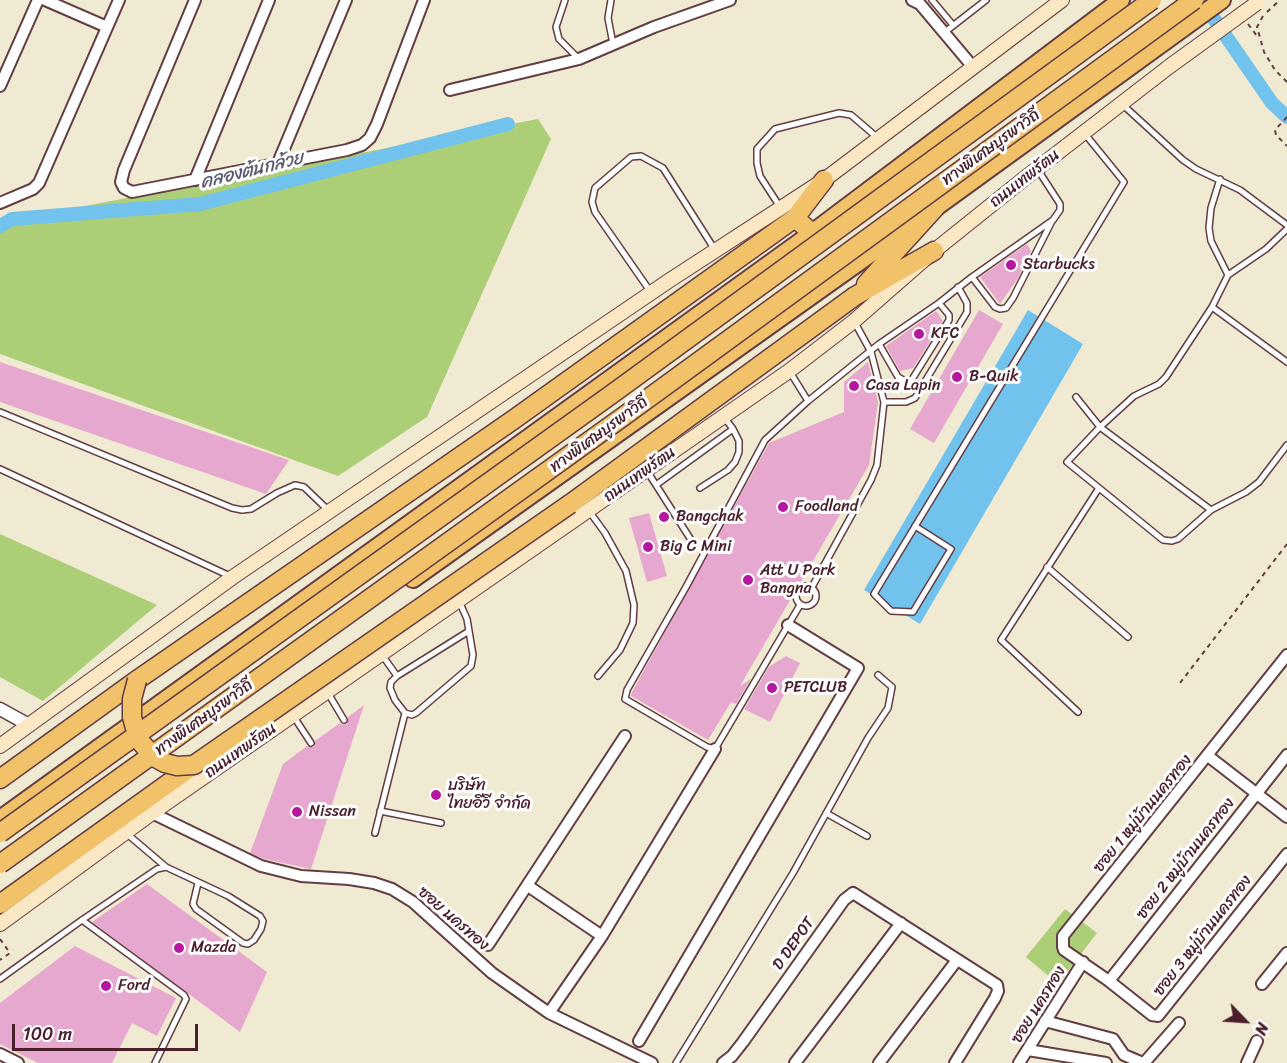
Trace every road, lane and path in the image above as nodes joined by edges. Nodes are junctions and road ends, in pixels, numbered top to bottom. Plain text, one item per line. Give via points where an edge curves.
1 (38, 0) edge
2 (45, 0) edge
3 (119, 0) edge
4 (195, 0) edge
5 (269, 0) edge
6 (346, 0) edge
7 (424, 0) edge
8 (565, 0) edge
9 (611, 0) edge
10 (730, 0) edge
11 (912, 0) edge
12 (932, 0) edge
13 (986, 0) edge
14 (1062, 0) edge
15 (1120, 0) edge
16 (1152, 0) edge
17 (1194, 0) edge
18 (1222, 0) edge
19 (1280, 0) edge
20 (1259, 2) edge
21 (712, 3) edge
22 (107, 27) junction
23 (949, 28) junction
24 (613, 44) junction
25 (579, 59) junction
26 (973, 67) junction
27 (1287, 82) edge
28 (0, 86) edge
29 (450, 90) dead end
30 (1121, 104) junction
31 (1287, 117) edge
32 (1084, 133) junction
33 (879, 139) junction
34 (1287, 146) edge
35 (278, 163) junction
36 (1037, 169) junction
37 (1220, 179) junction
38 (195, 180) junction
39 (824, 180) joint
40 (0, 203) edge
41 (935, 208) junction
42 (788, 212) junction
43 (1053, 220) junction
44 (1287, 227) edge
45 (812, 233) junction
46 (715, 250) junction
47 (934, 251) junction
48 (1228, 275) junction
49 (972, 277) junction
50 (958, 287) junction
51 (651, 293) junction
52 (855, 296) junction
53 (939, 303) junction
54 (1212, 307) junction
55 (854, 321) junction
56 (879, 344) junction
57 (871, 352) junction
58 (1287, 362) edge
59 (789, 371) junction
60 (1076, 397) dead end
61 (808, 401) junction
62 (884, 402) junction
63 (0, 412) edge
64 (723, 416) junction
65 (1100, 427) junction
66 (733, 429) junction
67 (1287, 445) edge
68 (0, 469) edge
69 (647, 471) junction
70 (656, 485) junction
71 (700, 488) dead end
72 (1099, 488) junction
73 (1211, 510) junction
74 (589, 511) junction
75 (330, 513) junction
76 (915, 526) junction
77 (693, 543) dead end
78 (1287, 544) edge
79 (1047, 567) junction
80 (233, 577) junction
81 (812, 587) junction
82 (458, 601) junction
83 (800, 605) junction
84 (788, 625) junction
85 (469, 631) junction
86 (1128, 637) dead end
87 (381, 653) junction
88 (1287, 655) edge
89 (878, 675) dead end
90 (397, 676) junction
91 (598, 676) dead end
92 (137, 680) junction
93 (1180, 683) dead end
94 (327, 692) junction
95 (0, 709) edge
96 (1078, 712) dead end
97 (405, 713) junction
98 (293, 716) junction
99 (344, 720) dead end
100 (29, 725) junction
101 (625, 736) dead end
102 (311, 743) dead end
103 (0, 746) edge
104 (715, 749) junction
105 (1287, 755) edge
106 (1208, 756) junction
107 (194, 765) junction
108 (0, 779) edge
109 (1257, 793) junction
110 (380, 811) junction
111 (152, 813) junction
112 (826, 813) junction
113 (1287, 817) edge
114 (0, 819) edge
115 (441, 823) dead end
116 (125, 832) junction
117 (0, 833) edge
118 (375, 833) dead end
119 (867, 836) dead end
120 (1287, 854) edge
121 (0, 864) edge
122 (166, 867) junction
123 (0, 872) edge
124 (198, 883) junction
125 (528, 886) junction
126 (0, 904) edge
127 (82, 920) junction
128 (901, 923) junction
129 (0, 924) edge
130 (602, 936) junction
131 (0, 939) edge
132 (488, 945) dead end
133 (1287, 953) edge
134 (0, 960) edge
135 (957, 960) junction
136 (1083, 962) junction
137 (0, 979) edge
138 (1109, 981) junction
139 (1262, 984) dead end
140 (549, 1013) junction
141 (1046, 1021) junction
142 (1179, 1023) dead end
143 (639, 1041) dead end
144 (1257, 1041) dead end
145 (1028, 1050) junction
146 (0, 1054) edge
147 (1124, 1055) junction
148 (728, 1062) edge
149 (18, 1063) edge
150 (155, 1063) edge
151 (652, 1063) edge
152 (676, 1063) edge
153 (795, 1063) edge
154 (879, 1063) edge
155 (955, 1063) edge
156 (1019, 1063) edge
157 (1108, 1063) edge
158 (1144, 1063) edge
159 (1247, 1063) edge

1 - 28 street
2 - 22 street
3 - 22 street
4 - 38 street via 121,182 132,192
5 - 38 street
6 - 35 street
7 - 35 street via 370,138 347,150
8 - 25 lane via 556,27 560,39
9 - 24 lane via 608,18
10 - 21 street
11 - 23 street
12 - 23 lane
13 - 23 lane
14 - 26 main road
15 - 45 highway
16 - 117 highway, ทางพิเศษบูรพาวิถี, bridge via 632,380
17 - 121 highway, ทางพิเศษบูรพาวิถี, bridge via 634,409
18 - 41 highway, ถนนเทพรัตน
19 - 27 path via 1257,27 1264,52
20 - 30 main road, ถนนเทพรัตน, bridge
21 - 24 street
22 - 40 street via 39,183
23 - 26 street
24 - 25 street
25 - 29 street
26 - 33 main road
30 - 32 main road, ถนนเทพรัตน
30 - 37 lane via 1183,160
31 - 34 path via 1275,130
32 - 36 main road, ถนนเทพรัตน
32 - 76 lane via 1124,182
33 - 39 main road
33 - 42 lane via 851,115 839,113 775,129 758,149 757,163 760,176
35 - 38 street
36 - 43 lane via 1060,204
36 - 47 main road, ถนนเทพรัตน
37 - 44 lane
37 - 48 lane via 1209,228 1211,241
39 - 42 highway
41 - 52 highway
41 - 123 highway, ถนนเทพรัตน
42 - 45 highway
42 - 46 main road
42 - 92 highway via 513,420
43 - 49 lane
43 - 49 lane via 1006,308 995,307
44 - 48 lane via 1266,249
45 - 114 highway
46 - 51 main road
46 - 51 lane via 663,168 640,156 632,157 595,188 592,202
47 - 52 highway
47 - 55 main road, ถนนเทพรัตน
48 - 54 lane
49 - 50 lane
50 - 53 lane
50 - 62 lane via 967,303 967,312 915,398
51 - 75 main road
52 - 107 highway, bridge via 570,504
53 - 56 lane
53 - 56 lane via 949,315 948,323 910,381 898,377
54 - 58 lane
54 - 65 lane via 1166,377 1134,396
55 - 57 lane
55 - 59 main road, ถนนเทพรัตน
56 - 57 lane
57 - 61 lane
57 - 62 lane
59 - 61 lane
59 - 64 main road, ถนนเทพรัตน
60 - 65 lane
61 - 104 lane via 765,440 625,695 630,703
62 - 81 lane via 875,471
63 - 75 lane via 232,508 250,509 295,485 312,493
64 - 66 lane
64 - 69 main road, ถนนเทพรัตน
65 - 72 lane via 1067,462
65 - 73 lane
66 - 70 lane
66 - 71 lane via 739,441 735,462
67 - 73 lane via 1259,482
68 - 80 lane
69 - 70 lane
69 - 74 main road, ถนนเทพรัตน
70 - 77 lane
72 - 73 lane via 1168,541 1178,539
72 - 79 lane
74 - 82 main road, ถนนเทพรัตน
74 - 91 lane via 626,572 634,605 633,623 620,650
75 - 80 main road
76 - 76 lane via 874,594 891,611 913,612 951,549
78 - 93 path
79 - 86 lane
79 - 96 lane via 1001,640
80 - 100 main road
81 - 83 lane via 798,590
81 - 83 lane via 817,593 816,601 807,607
82 - 85 lane
82 - 87 main road, ถนนเทพรัตน
83 - 84 lane
84 - 104 lane
84 - 143 street via 858,668
85 - 90 lane
85 - 97 lane via 471,666 416,713
87 - 90 lane
87 - 94 main road, ถนนเทพรัตน
88 - 106 street, ซอย 1 หมู่บ้านนครทอง
89 - 112 lane via 892,687 888,708
90 - 97 lane via 390,688
92 - 107 highway, bridge via 132,717 138,739 165,763
92 - 108 highway
94 - 98 main road, ถนนเทพรัตน
94 - 99 lane
95 - 100 street
97 - 110 lane
98 - 102 lane
98 - 111 main road, ถนนเทพรัตน
100 - 103 main road
101 - 125 street
104 - 130 street
105 - 109 street, ซอย 2 หมู่บ้านนครทอง
106 - 109 street
106 - 136 street, ซอย 1 หมู่บ้านนครทอง via 1063,936 1064,950
107 - 126 highway
109 - 113 street
109 - 138 street, ซอย 2 หมู่บ้านนครทอง
110 - 115 lane
110 - 118 lane
111 - 116 main road, ถนนเทพรัตน
111 - 140 street, ซอย นครทอง via 261,866 392,889 413,902 492,973
112 - 119 lane
112 - 152 lane
116 - 122 lane
116 - 129 main road, ถนนเทพรัตน
120 - 138 street, ซอย 3 หมู่บ้านนครทอง via 1161,1014 1152,1015
122 - 124 lane
122 - 127 lane via 157,869
124 - 124 lane via 260,916 261,928 254,940 243,943 196,909 193,904
125 - 130 street
125 - 132 street
127 - 137 lane
127 - 150 lane via 184,994 186,999
128 - 135 street, D DEPOT
128 - 148 street, D DEPOT via 853,893 844,900
128 - 153 street
130 - 140 street
131 - 134 path via 10,953
133 - 139 street
135 - 154 street
135 - 155 street, D DEPOT via 994,982 998,991
136 - 138 street, ซอย 1 หมู่บ้านนครทอง
136 - 141 street, ซอย นครทอง
140 - 151 street, ซอย นครทอง
141 - 145 street, ซอย นครทอง
141 - 147 street via 1113,1039
142 - 158 street
144 - 159 street
145 - 156 street, ซอย นครทอง
145 - 157 street
146 - 149 street
147 - 157 street
147 - 158 street

